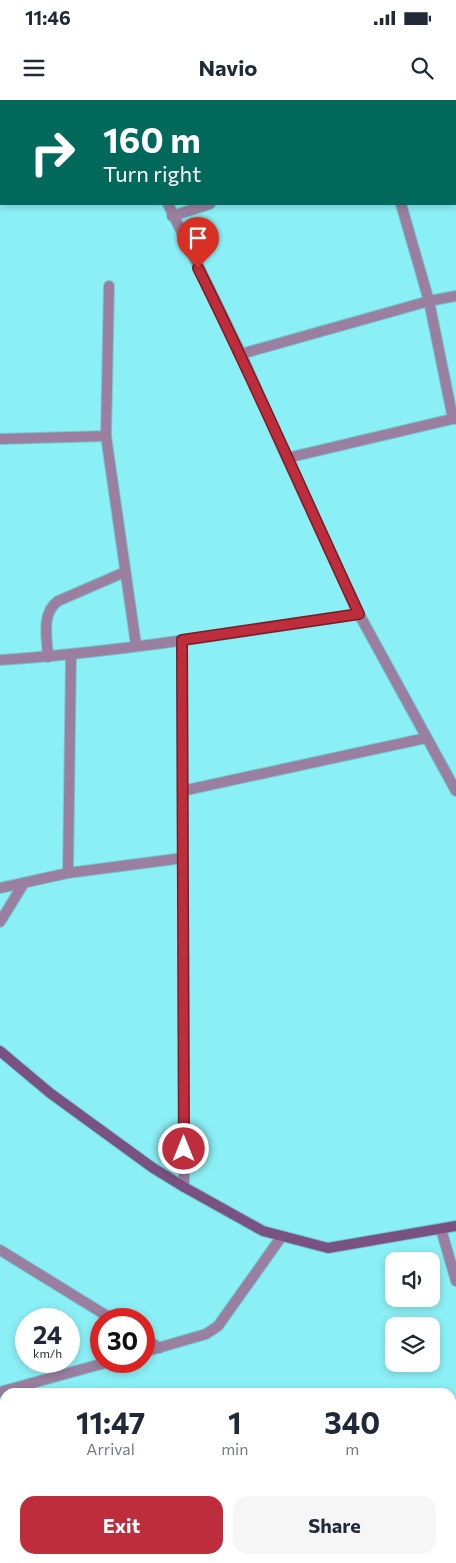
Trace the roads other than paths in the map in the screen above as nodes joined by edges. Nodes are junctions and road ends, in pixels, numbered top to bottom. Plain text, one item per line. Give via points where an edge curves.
1 (168, 205) edge
2 (207, 205) edge
3 (401, 205) edge
4 (172, 216) junction
5 (108, 286) dead end
6 (456, 296) edge
7 (429, 301) junction
8 (241, 354) junction
9 (454, 418) edge
10 (106, 436) junction
11 (0, 439) edge
12 (287, 458) junction
13 (125, 572) junction
14 (359, 614) junction
15 (182, 640) junction
16 (136, 645) junction
17 (70, 654) junction
18 (48, 657) junction
19 (0, 660) edge
20 (426, 738) junction
21 (182, 791) junction
22 (456, 791) edge
23 (182, 858) junction
24 (68, 874) junction
25 (24, 883) junction
26 (0, 888) edge
27 (0, 922) edge
28 (0, 1052) edge
29 (184, 1187) junction
30 (456, 1226) edge
31 (441, 1229) junction
32 (282, 1236) junction
33 (0, 1250) edge
34 (456, 1282) edge
35 (94, 1308) edge
36 (155, 1345) edge
37 (159, 1348) junction
38 (155, 1349) edge
39 (90, 1367) edge
40 (14, 1388) edge

1 - 4 street
2 - 4 street
3 - 7 street
4 - 8 street
5 - 10 street
6 - 7 street
7 - 8 street
7 - 9 street
8 - 12 street
9 - 12 street
10 - 11 street
10 - 13 street
12 - 14 street
13 - 16 street
13 - 18 street via 52,605 47,617
14 - 15 street
14 - 20 street
15 - 16 street
15 - 21 street
16 - 17 street
17 - 18 street
17 - 24 street
18 - 19 street
20 - 21 street
20 - 22 street
21 - 23 street
23 - 24 street
23 - 29 street
24 - 25 street
25 - 26 street
25 - 27 street
28 - 29 main road via 153,1168
29 - 32 main road via 263,1231
30 - 31 main road
31 - 32 main road via 328,1248
31 - 34 street
32 - 37 street via 218,1326 206,1334
33 - 35 street
36 - 37 street
37 - 38 street
39 - 40 street

